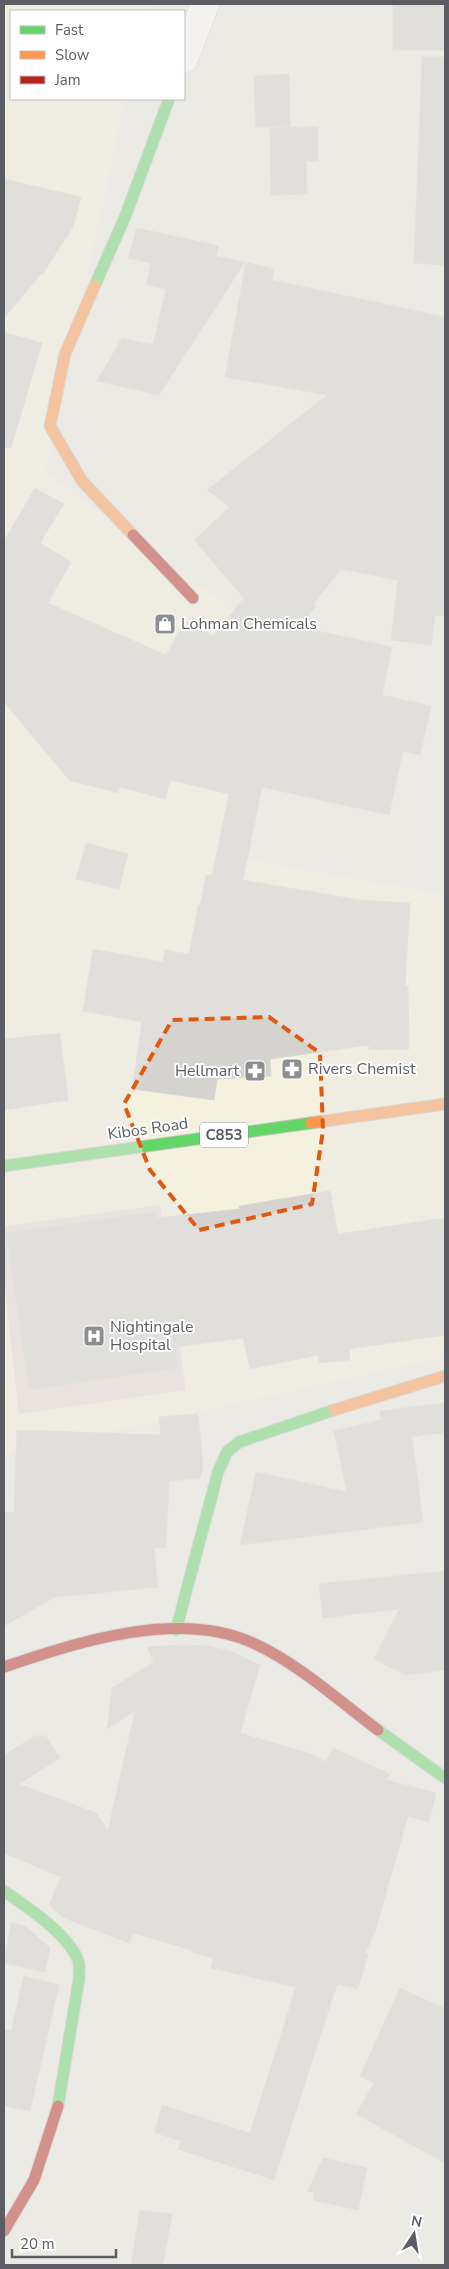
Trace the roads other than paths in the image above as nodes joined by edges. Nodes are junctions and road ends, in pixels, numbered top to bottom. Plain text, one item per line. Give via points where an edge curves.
1 (205, 4) edge
2 (185, 56) edge
3 (169, 100) edge
4 (193, 598) dead end
5 (445, 1104) edge
6 (4, 1166) edge
7 (445, 1376) edge
8 (176, 1630) junction
9 (4, 1667) edge
10 (445, 1778) edge
11 (4, 1891) edge
12 (4, 2231) edge

1 - 2 street
3 - 4 street via 125,217 65,354 50,426 82,480
5 - 6 street, Kibos Road / C853
7 - 8 street via 239,1442 227,1452 218,1472
8 - 9 street via 139,1633 47,1652
8 - 10 street via 207,1630 237,1637 278,1655
11 - 12 street via 26,1906 66,1943 74,1951 80,1966 57,2109 34,2180

